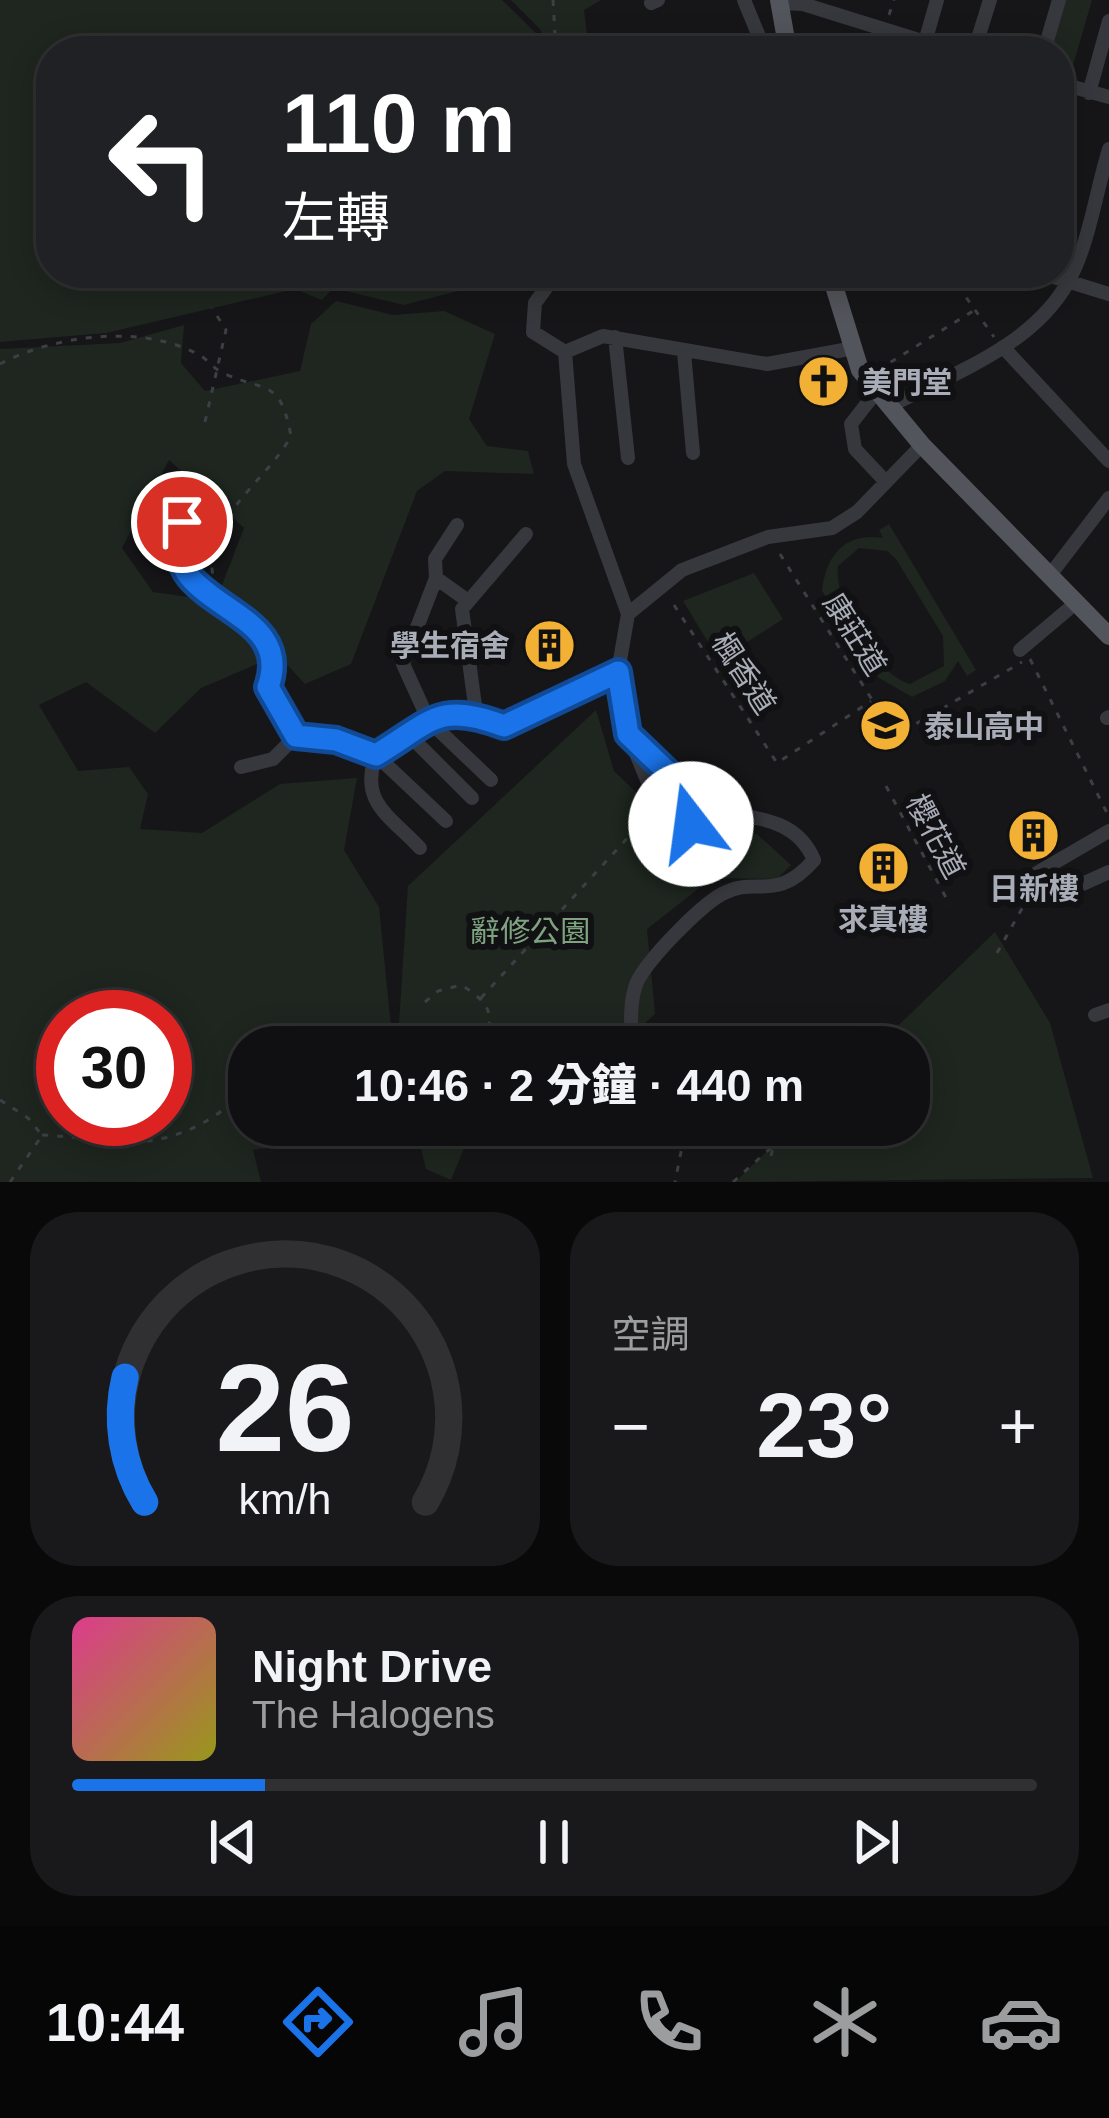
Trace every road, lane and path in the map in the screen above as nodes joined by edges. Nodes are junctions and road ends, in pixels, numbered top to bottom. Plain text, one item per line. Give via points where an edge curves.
1 (553, 0) edge
2 (743, 0) edge
3 (857, 0) edge
4 (894, 0) edge
5 (937, 0) edge
6 (990, 0) edge
7 (1059, 0) edge
8 (780, 1) edge
9 (851, 19) junction
10 (1109, 21) edge
11 (884, 29) junction
12 (555, 36) edge
13 (758, 36) edge
14 (786, 36) edge
15 (906, 36) edge
16 (927, 36) edge
17 (979, 36) edge
18 (1048, 36) edge
19 (1074, 88) edge
20 (1089, 93) junction
21 (1109, 97) edge
22 (1109, 149) edge
23 (1074, 264) edge
24 (1074, 283) edge
25 (546, 288) edge
26 (834, 288) edge
27 (959, 288) edge
28 (1063, 288) edge
29 (1109, 294) edge
30 (212, 308) dead end
31 (973, 310) junction
32 (615, 338) junction
33 (1003, 347) junction
34 (849, 349) junction
35 (565, 352) junction
36 (684, 352) junction
37 (0, 364) edge
38 (220, 372) junction
39 (876, 391) junction
40 (205, 422) dead end
41 (922, 445) junction
42 (693, 453) dead end
43 (628, 458) dead end
44 (1109, 461) edge
45 (885, 482) junction
46 (1109, 498) edge
47 (182, 522) dead end
48 (457, 525) dead end
49 (526, 534) dead end
50 (780, 554) dead end
51 (1050, 575) junction
52 (436, 578) junction
53 (468, 601) junction
54 (221, 602) junction
55 (1076, 602) junction
56 (674, 605) dead end
57 (628, 614) junction
58 (1109, 636) edge
59 (1025, 654) junction
60 (618, 672) junction
61 (872, 700) junction
62 (476, 713) junction
63 (429, 722) junction
64 (628, 734) junction
65 (296, 736) junction
66 (410, 736) junction
67 (376, 755) junction
68 (241, 767) dead end
69 (491, 780) dead end
70 (886, 786) dead end
71 (472, 798) dead end
72 (663, 799) junction
73 (707, 810) junction
74 (1107, 813) edge
75 (446, 821) dead end
76 (1109, 831) edge
77 (420, 848) dead end
78 (1109, 872) edge
79 (1024, 881) dead end
80 (1078, 886) dead end
81 (950, 905) dead end
82 (1024, 905) dead end
83 (997, 953) dead end
84 (481, 998) junction
85 (425, 1002) dead end
86 (489, 1026) edge
87 (634, 1026) edge
88 (0, 1100) edge
89 (228, 1106) edge
90 (192, 1127) edge
91 (36, 1129) edge
92 (36, 1143) edge
93 (682, 1146) edge
94 (771, 1156) dead end
95 (10, 1182) edge
96 (675, 1182) edge
97 (733, 1182) edge

1 - 12 path
2 - 13 street
3 - 9 street
4 - 11 path
5 - 16 street
6 - 17 street
7 - 18 street
8 - 9 street
8 - 14 main road
9 - 11 street
10 - 20 street
11 - 15 street
19 - 20 street
20 - 21 street
22 - 23 street
24 - 29 street
25 - 35 street via 532,332
26 - 34 main road
27 - 31 path
28 - 33 street
30 - 38 path via 226,330
31 - 33 path
31 - 39 path
32 - 35 street
32 - 36 street
32 - 43 street
33 - 39 street
33 - 44 street
34 - 36 street via 767,364
34 - 39 main road
35 - 57 street via 574,464
36 - 42 street
37 - 38 path via 66,340 113,337 199,355
38 - 40 path
38 - 54 path via 269,386 291,436 218,536 211,571
39 - 41 main road
39 - 45 street via 850,424 855,449
41 - 45 street
41 - 51 main road
45 - 57 street via 832,527 768,536 682,570
46 - 51 street
47 - 54 street via 178,553 188,574
48 - 52 street via 435,559
49 - 53 street
50 - 61 path, 康莊道
51 - 55 main road
52 - 53 street
52 - 63 street via 403,664
53 - 62 street via 462,609
54 - 65 street via 259,628 274,672 268,687
55 - 58 main road
55 - 59 street
56 - 61 path, 楓香道 via 777,763
57 - 60 street
59 - 61 path, 康莊道 via 895,736
59 - 74 path
60 - 62 street via 504,726
60 - 64 street
62 - 63 street
63 - 66 street
63 - 69 street
64 - 72 street
64 - 73 street
65 - 67 street
65 - 68 street via 273,759
66 - 67 street
66 - 71 street
67 - 75 street
67 - 77 street via 370,795
70 - 81 path, 櫻花道
72 - 73 street via 691,824
72 - 84 path
73 - 87 street via 774,820 804,836 814,860 777,888 723,892 637,982
76 - 79 street
78 - 80 street
82 - 83 path
84 - 85 path via 461,985
84 - 86 path
88 - 91 path
89 - 90 path
92 - 95 path
93 - 96 path
94 - 97 path via 772,1147

